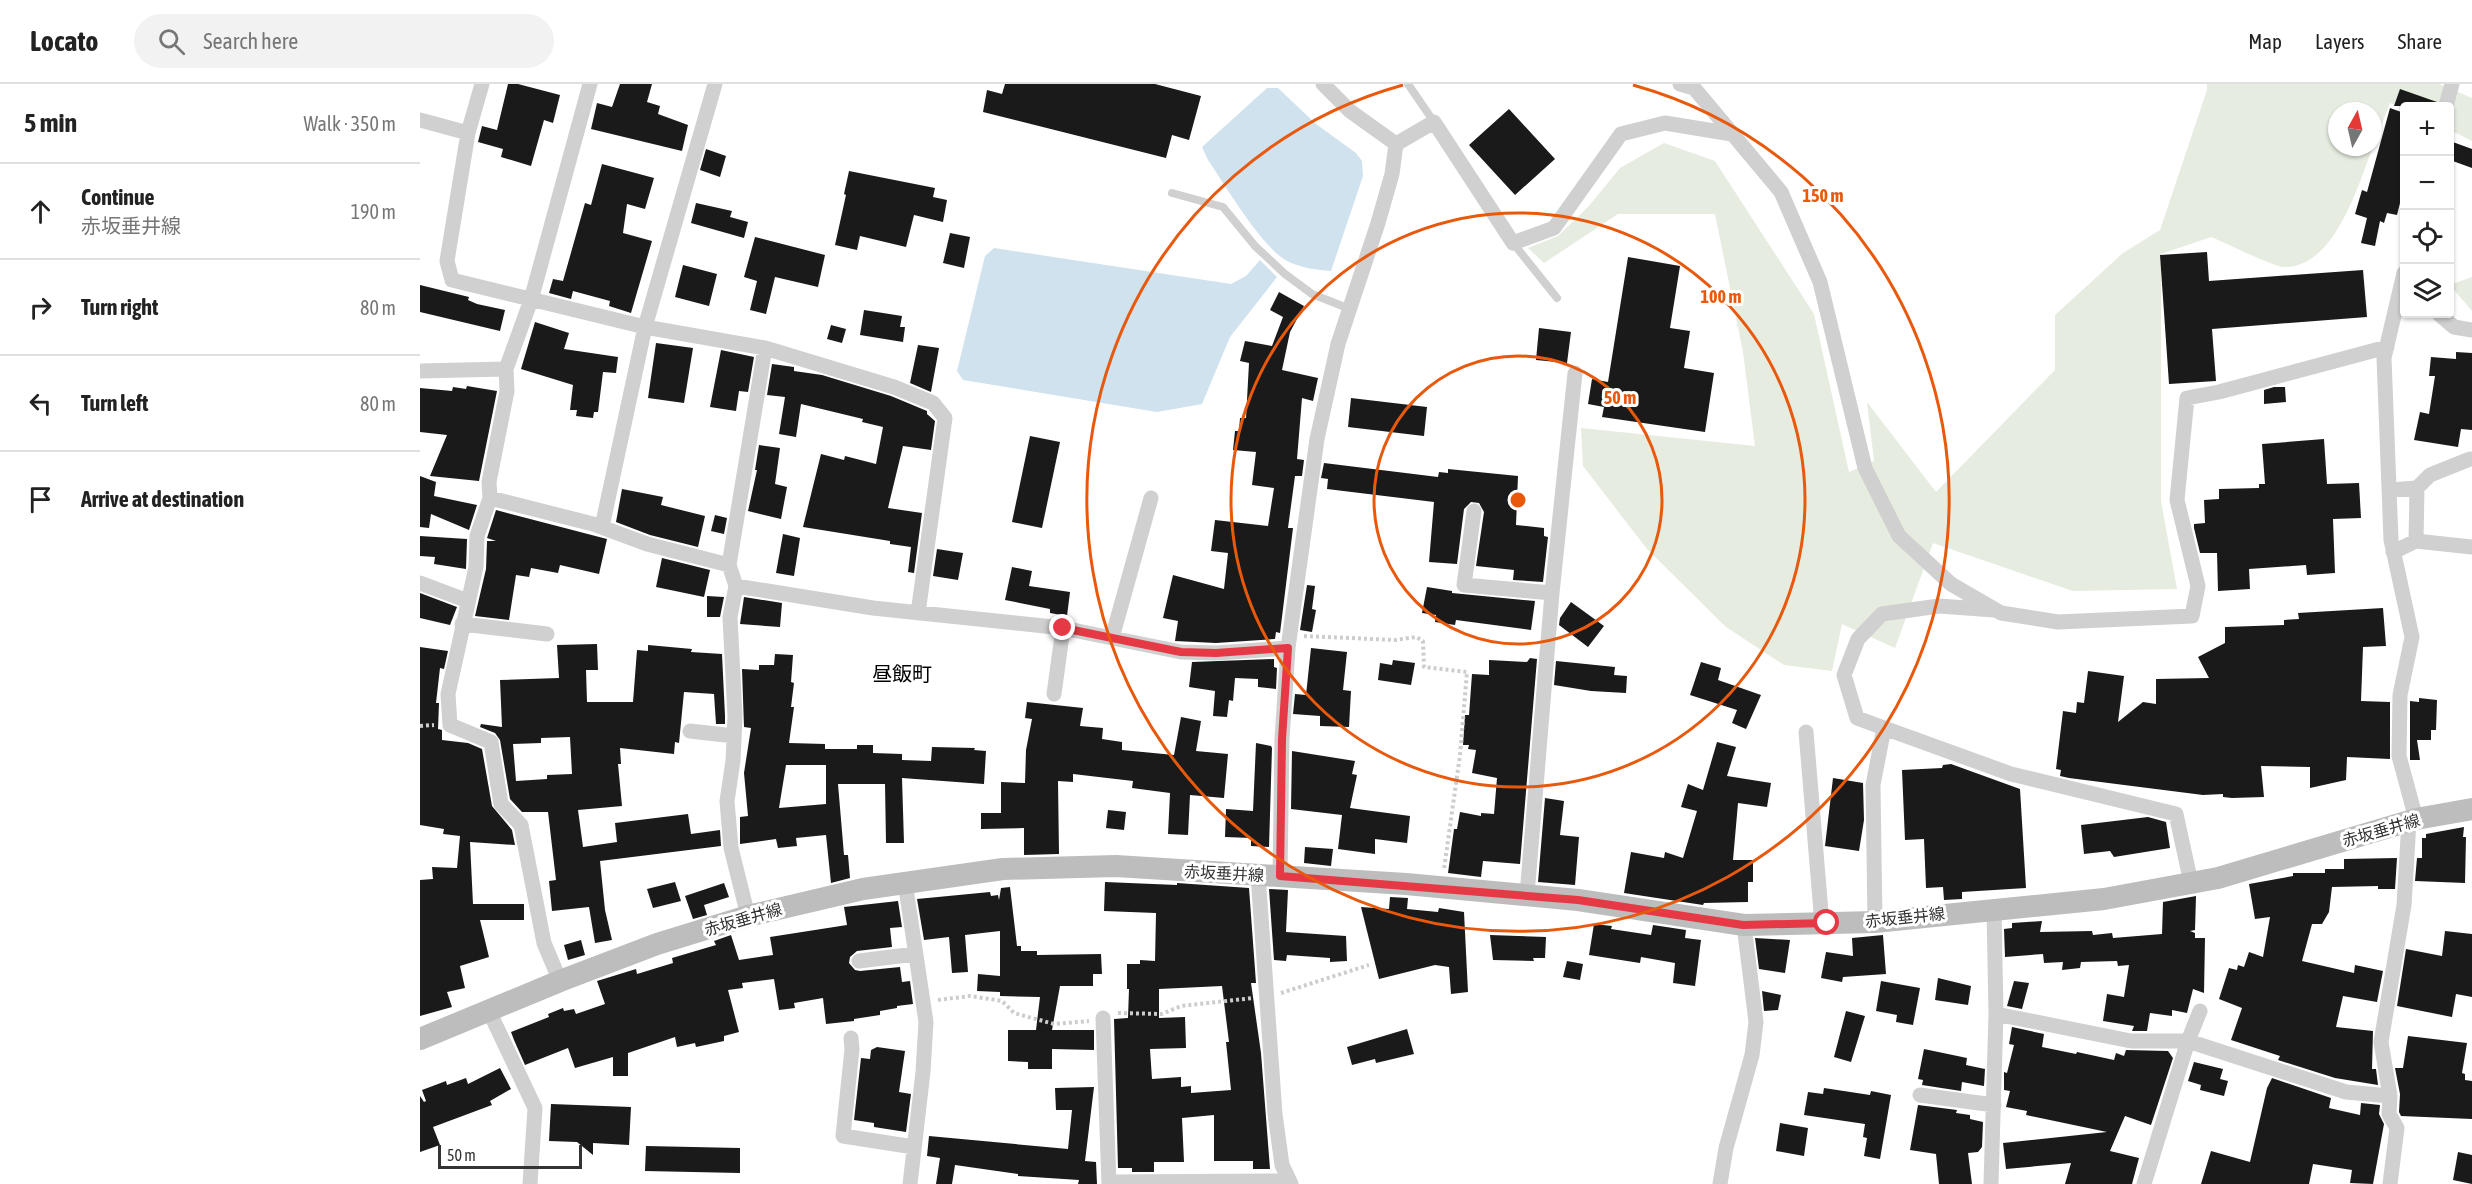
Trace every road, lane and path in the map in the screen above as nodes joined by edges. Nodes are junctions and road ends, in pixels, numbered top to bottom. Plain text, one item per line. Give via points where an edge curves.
1 (482, 84) edge
2 (590, 84) edge
3 (715, 84) edge
4 (1323, 84) edge
5 (1408, 84) edge
6 (1680, 84) edge
7 (2452, 84) edge
8 (2447, 102) edge
9 (420, 120) edge
10 (1434, 122) junction
11 (468, 133) junction
12 (1732, 134) junction
13 (1396, 144) junction
14 (1172, 193) dead end
15 (1513, 243) junction
16 (1557, 298) dead end
17 (2400, 298) edge
18 (531, 300) junction
19 (1350, 309) junction
20 (2444, 318) edge
21 (645, 327) junction
22 (2472, 330) edge
23 (2387, 347) junction
24 (765, 348) junction
25 (506, 369) junction
26 (420, 371) edge
27 (1575, 373) dead end
28 (2470, 459) dead end
29 (2417, 488) junction
30 (2389, 490) junction
31 (490, 498) junction
32 (1151, 498) dead end
33 (1474, 511) dead end
34 (602, 527) junction
35 (2416, 542) junction
36 (2472, 547) edge
37 (2393, 552) junction
38 (729, 565) junction
39 (420, 584) edge
40 (736, 586) junction
41 (1552, 593) junction
42 (468, 601) junction
43 (1997, 610) junction
44 (918, 613) junction
45 (462, 624) junction
46 (1063, 628) junction
47 (548, 634) dead end
48 (1112, 638) junction
49 (1289, 643) junction
50 (1054, 694) dead end
51 (1884, 728) junction
52 (690, 731) dead end
53 (1806, 732) dead end
54 (734, 736) junction
55 (2472, 809) edge
56 (2412, 820) junction
57 (1258, 875) junction
58 (1280, 876) junction
59 (904, 882) junction
60 (2191, 883) junction
61 (1441, 888) junction
62 (1527, 895) junction
63 (1994, 909) junction
64 (748, 916) junction
65 (1875, 921) junction
66 (1822, 924) junction
67 (1743, 925) junction
68 (915, 954) junction
69 (859, 961) dead end
70 (1369, 965) dead end
71 (560, 981) junction
72 (1268, 997) junction
73 (922, 1002) junction
74 (489, 1011) junction
75 (2200, 1011) dead end
76 (1996, 1014) junction
77 (1103, 1018) junction
78 (851, 1038) dead end
79 (420, 1039) edge
80 (2188, 1041) junction
81 (1920, 1095) dead end
82 (2390, 1096) junction
83 (1994, 1105) junction
84 (914, 1147) junction
85 (1109, 1183) edge
86 (1290, 1183) edge
87 (530, 1184) edge
88 (910, 1184) edge
89 (1720, 1184) edge
90 (1991, 1184) edge
91 (2144, 1184) edge
92 (2390, 1184) edge

1 - 11 street
2 - 18 street
3 - 21 street
4 - 13 street via 1350,111
5 - 10 lane
6 - 12 street via 1694,88
7 - 8 street
9 - 11 street
10 - 13 street
10 - 15 street
11 - 18 street via 447,261 452,280
12 - 15 street via 1665,123 1621,134 1554,228
12 - 43 street via 1781,192 1820,282 1865,468 1899,536 1951,584
13 - 19 street via 1392,174
14 - 19 lane via 1223,207 1255,246 1285,274 1312,294
15 - 16 lane
17 - 23 street
18 - 21 street
18 - 25 street
19 - 49 street via 1338,344 1317,439
20 - 22 street via 2454,327
21 - 24 street
21 - 34 street
23 - 30 street via 2384,358
23 - 43 street via 2187,398 2177,500 2198,586 2192,616 2058,622
24 - 38 street
24 - 44 street via 904,391 933,403 945,418
25 - 26 street
25 - 31 street via 507,391 489,482
27 - 41 street
28 - 29 street via 2430,476
29 - 30 street
29 - 35 street
30 - 37 street
31 - 34 street
31 - 42 street via 477,536 476,567
32 - 48 street
33 - 41 street via 1464,585
34 - 38 street via 646,544
35 - 36 street
35 - 37 street
37 - 56 street via 2412,638 2400,695 2399,756
38 - 40 street
39 - 42 street
40 - 44 street
40 - 54 street via 730,617
41 - 62 street
42 - 45 street
43 - 51 street via 1939,606 1882,614 1858,639 1844,675 1857,718
44 - 46 street
45 - 47 street
45 - 71 street via 448,694 450,725 491,742 501,804 522,825 544,943
46 - 48 street
46 - 50 street
48 - 49 street via 1181,652 1216,653
49 - 58 street via 1282,739
49 - 61 path via 1416,637 1423,641 1424,667 1467,672
51 - 60 street via 2011,774 2176,814
51 - 65 street via 1873,785
52 - 54 street
53 - 66 street
54 - 64 street via 727,801 731,848
55 - 56 main road, 赤坂垂井線
56 - 60 main road, 赤坂垂井線
56 - 82 street via 2404,905 2381,1042
57 - 58 main road, 赤坂垂井線
57 - 59 main road, 赤坂垂井線 via 1116,866 1003,869
57 - 72 street
58 - 61 main road, 赤坂垂井線
59 - 64 main road, 赤坂垂井線
59 - 68 street
60 - 63 main road, 赤坂垂井線 via 2104,899
61 - 62 main road, 赤坂垂井線
62 - 67 main road, 赤坂垂井線
63 - 65 main road, 赤坂垂井線
63 - 76 street
64 - 71 main road, 赤坂垂井線 via 657,944
65 - 66 main road, 赤坂垂井線
66 - 67 main road, 赤坂垂井線
67 - 89 street via 1756,1022 1752,1055
68 - 69 street
68 - 73 street
70 - 72 path
71 - 74 main road, 赤坂垂井線
72 - 77 path via 1181,1006 1162,1014 1111,1013
72 - 86 street via 1275,1114 1282,1165
73 - 77 path via 970,996 1002,1001 1014,1013 1054,1024
73 - 84 street via 926,1022
74 - 79 main road, 赤坂垂井線
74 - 87 street via 536,1108
75 - 80 street
76 - 80 street via 2131,1041
76 - 83 street
77 - 85 street
78 - 84 street via 843,1136
80 - 82 street via 2346,1092
80 - 91 street
81 - 83 street
82 - 92 street via 2389,1114 2397,1128
83 - 90 street
84 - 88 street
85 - 86 street

